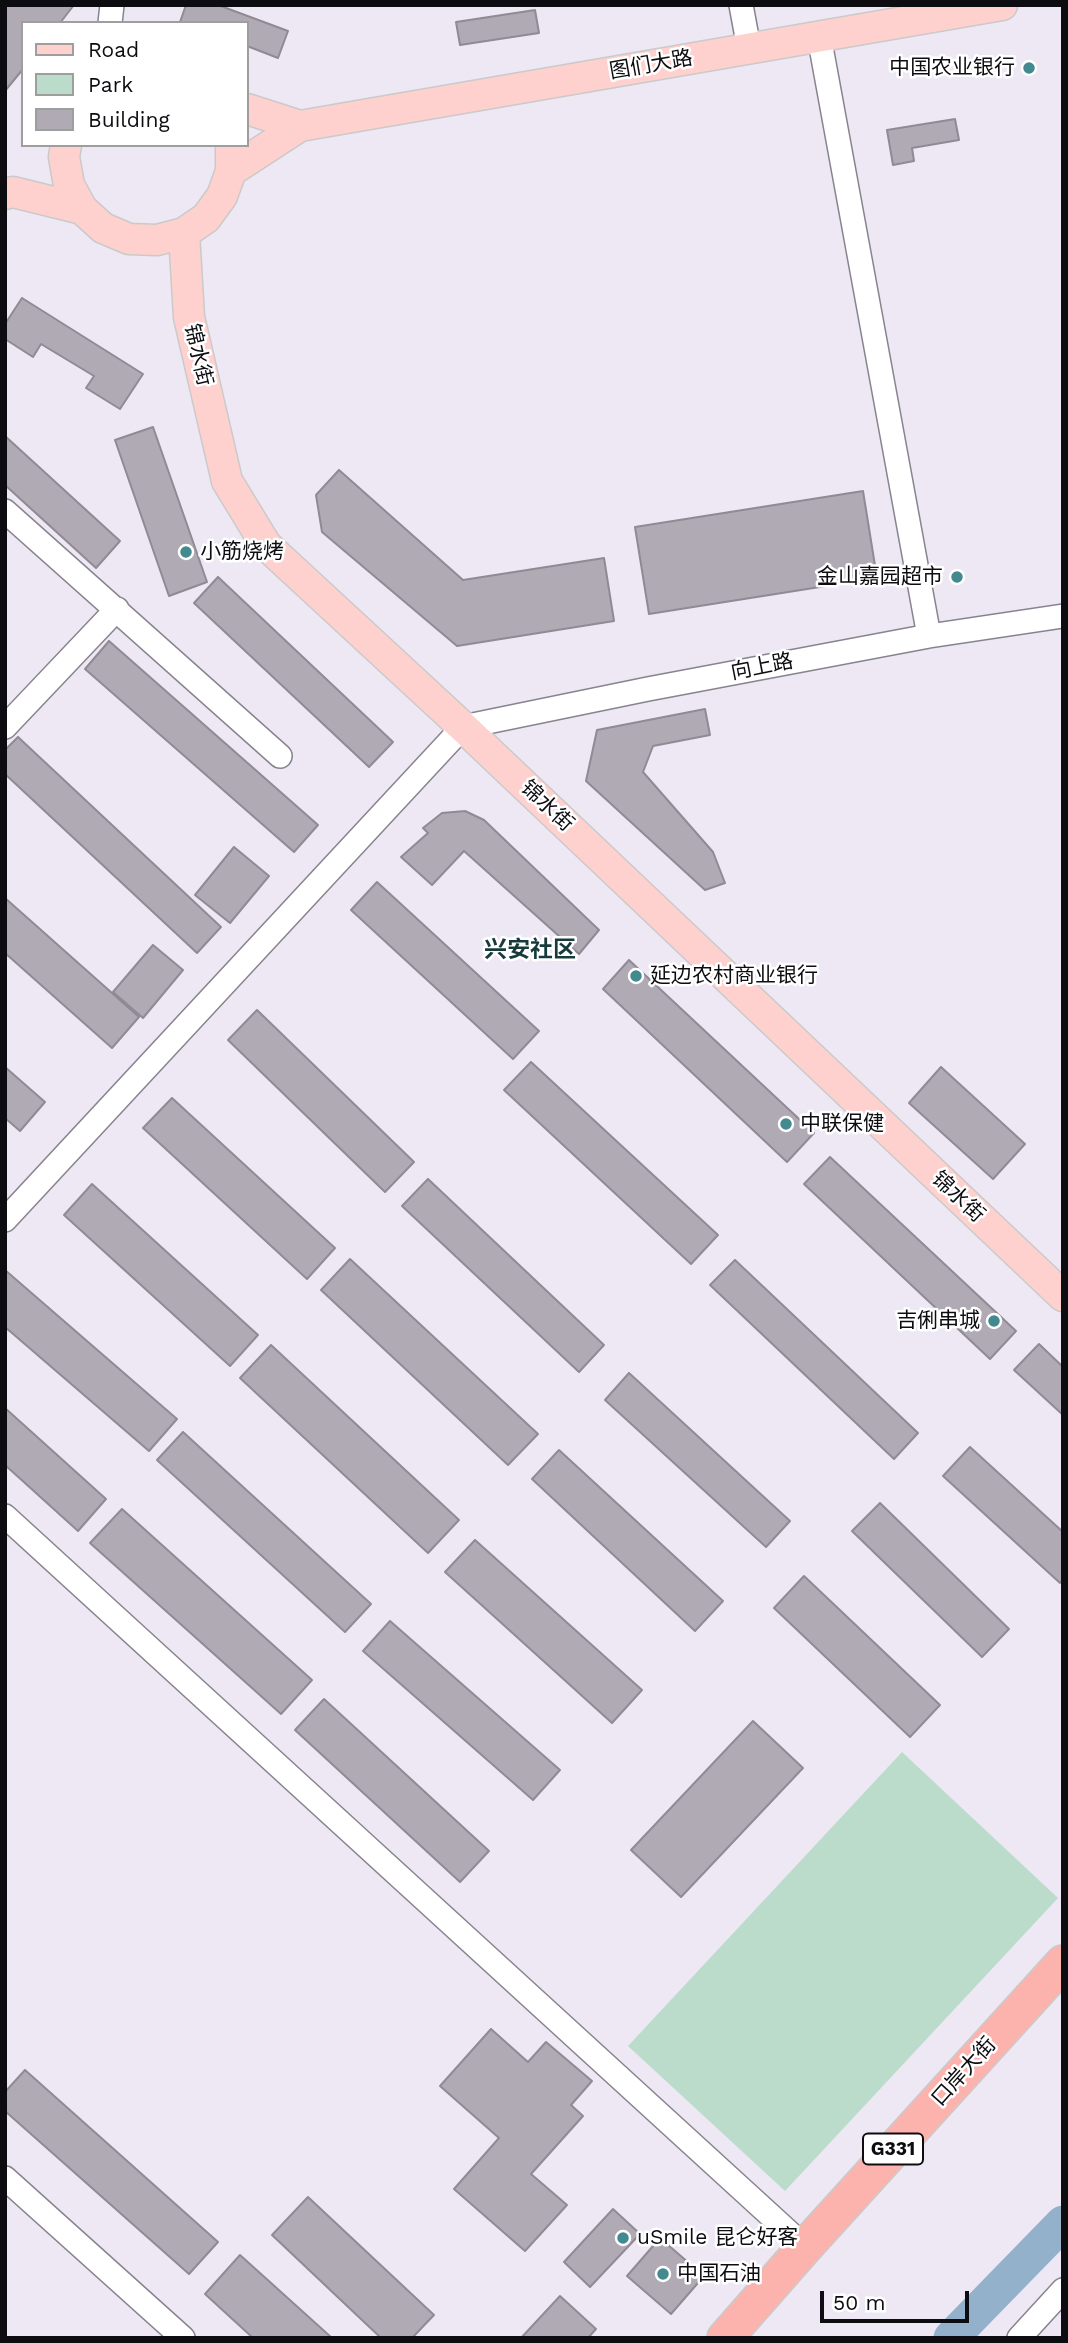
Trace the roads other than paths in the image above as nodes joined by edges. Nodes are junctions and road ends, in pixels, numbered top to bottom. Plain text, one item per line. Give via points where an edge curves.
1 (741, 5) edge
2 (1002, 5) edge
3 (819, 36) junction
4 (749, 48) junction
5 (248, 109) edge
6 (300, 126) junction
7 (66, 147) edge
8 (231, 158) edge
9 (5, 194) edge
10 (82, 209) junction
11 (184, 233) junction
12 (5, 511) edge
13 (117, 609) junction
14 (1063, 615) edge
15 (929, 636) junction
16 (5, 727) edge
17 (463, 727) junction
18 (280, 756) dead end
19 (5, 1220) edge
20 (1063, 1296) edge
21 (5, 1516) edge
22 (1063, 1963) edge
23 (5, 2178) edge
24 (805, 2247) junction
25 (1063, 2290) edge
26 (183, 2338) edge
27 (726, 2338) edge
28 (1019, 2338) edge

1 - 4 street
2 - 3 main road, 图们大路
3 - 4 main road, 图们大路
3 - 15 street
4 - 6 main road, 图们大路
5 - 6 main road
6 - 8 main road
7 - 10 main road via 69,184
8 - 11 main road via 222,196 206,218
9 - 10 main road
10 - 11 main road via 103,228 129,239 157,240
11 - 17 main road, 锦水街 via 189,317 227,481 266,545
12 - 13 street
13 - 16 street
13 - 18 street
14 - 15 street, 向上路
15 - 17 street, 向上路
17 - 19 street
17 - 20 main road, 锦水街
21 - 24 street
22 - 24 highway, 口岸大街 / G331
23 - 26 street
24 - 27 highway, 口岸大街 / G331
25 - 28 street

